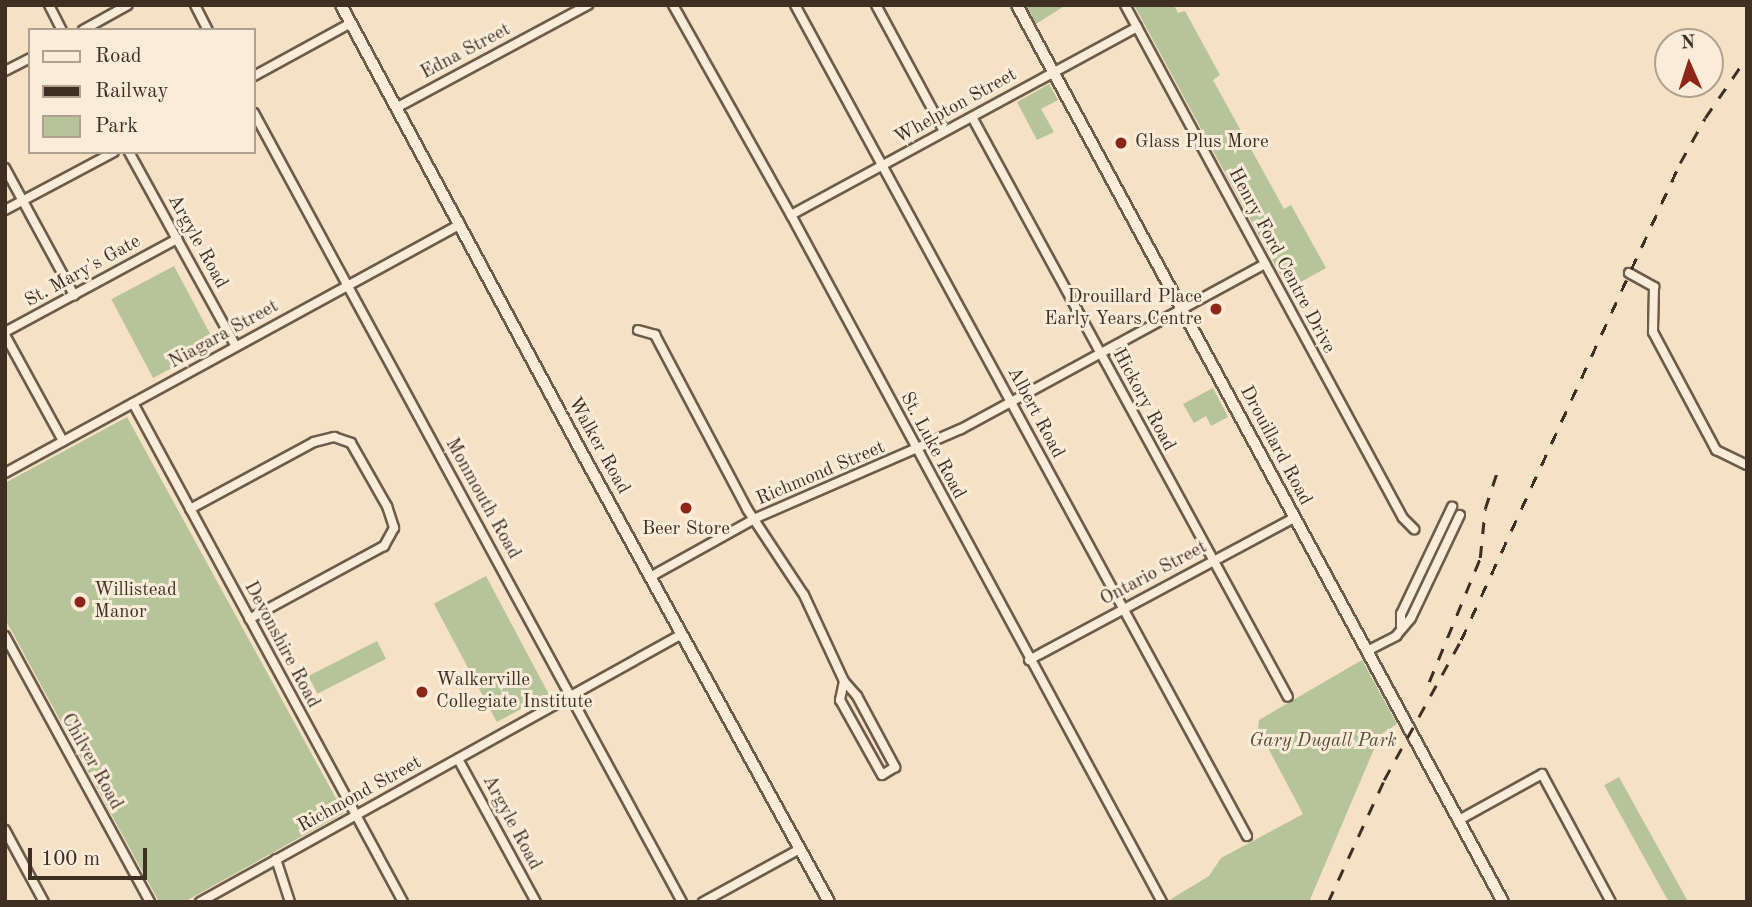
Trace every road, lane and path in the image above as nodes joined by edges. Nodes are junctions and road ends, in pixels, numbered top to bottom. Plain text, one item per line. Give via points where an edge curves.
1 (49, 5) edge
2 (128, 5) edge
3 (195, 5) edge
4 (341, 5) edge
5 (589, 5) edge
6 (673, 5) edge
7 (796, 5) edge
8 (876, 5) edge
9 (1017, 5) edge
10 (1125, 5) edge
11 (351, 23) junction
12 (1137, 27) junction
13 (61, 28) edge
14 (87, 28) edge
15 (207, 28) edge
16 (28, 59) edge
17 (5, 71) edge
18 (1053, 72) junction
19 (256, 75) edge
20 (396, 108) junction
21 (256, 117) edge
22 (972, 117) junction
23 (944, 131) junction
24 (110, 154) edge
25 (131, 154) edge
26 (882, 166) junction
27 (5, 168) edge
28 (23, 200) junction
29 (5, 210) edge
30 (791, 215) junction
31 (459, 225) junction
32 (177, 239) junction
33 (1265, 264) junction
34 (1629, 273) dead end
35 (347, 285) junction
36 (74, 295) junction
37 (1181, 310) junction
38 (638, 330) dead end
39 (5, 334) edge
40 (236, 347) junction
41 (1100, 353) junction
42 (1010, 401) junction
43 (133, 403) junction
44 (63, 441) junction
45 (916, 450) junction
46 (1747, 465) edge
47 (5, 473) edge
48 (1452, 507) dead end
49 (190, 509) junction
50 (1460, 515) dead end
51 (1294, 518) junction
52 (756, 519) junction
53 (1414, 529) dead end
54 (1212, 561) junction
55 (650, 577) junction
56 (1122, 609) junction
57 (249, 619) junction
58 (1401, 627) junction
59 (682, 634) junction
60 (5, 636) edge
61 (1367, 651) junction
62 (1029, 660) junction
63 (844, 681) junction
64 (571, 696) junction
65 (1287, 696) dead end
66 (458, 759) junction
67 (356, 815) junction
68 (1459, 820) junction
69 (5, 830) edge
70 (1247, 836) dead end
71 (800, 849) junction
72 (276, 859) junction
73 (44, 902) edge
74 (150, 902) edge
75 (200, 902) edge
76 (290, 902) edge
77 (403, 902) edge
78 (536, 902) edge
79 (682, 902) edge
80 (702, 902) edge
81 (829, 902) edge
82 (1162, 902) edge
83 (1503, 902) edge
84 (1611, 902) edge

1 - 13 street
2 - 14 street
3 - 15 street
4 - 11 main road, Walker Road
5 - 20 street, Edna Street
6 - 30 street, St. Luke Road
7 - 26 street, Albert Road
8 - 23 street
9 - 18 street, Drouillard Road
10 - 12 street, Henry Ford Centre Drive
11 - 19 street
11 - 20 main road, Walker Road
12 - 18 street, Whelpton Street
12 - 33 street, Henry Ford Centre Drive
16 - 17 street
18 - 22 street, Whelpton Street
18 - 37 street, Drouillard Road
20 - 31 main road, Walker Road
21 - 35 street, Monmouth Road
22 - 23 street, Whelpton Street
22 - 41 street, Hickory Road
23 - 26 street, Whelpton Street
24 - 28 street
25 - 32 street, Argyle Road
26 - 30 street, Whelpton Street
26 - 42 street, Albert Road
27 - 28 street
28 - 29 street
28 - 36 street
30 - 45 street, St. Luke Road
31 - 35 street, Niagara Street
31 - 55 main road, Walker Road
32 - 36 street, St. Mary's Gate
32 - 40 street, Argyle Road
33 - 37 street, Richmond Street
33 - 53 street, Henry Ford Centre Drive via 1403,518
34 - 46 street via 1654,287 1653,332 1716,450
35 - 40 street, Niagara Street
35 - 64 street, Monmouth Road
36 - 39 street, St. Mary's Gate
37 - 41 street, Richmond Street
37 - 51 street, Drouillard Road
38 - 52 street via 655,335
39 - 44 street
40 - 43 street, Niagara Street
41 - 42 street, Richmond Street
41 - 54 street, Hickory Road
42 - 45 street, Richmond Street
42 - 56 street, Albert Road
43 - 44 street, Niagara Street
43 - 49 street, Devonshire Road
44 - 47 street, Niagara Street
45 - 52 street, Richmond Street
45 - 62 street, St. Luke Road
48 - 58 street via 1401,614
49 - 57 street, Devonshire Road
49 - 57 street via 314,442 334,437 351,443 387,506 394,528 384,546
50 - 58 street via 1411,618
51 - 54 street, Ontario Street
51 - 61 street, Drouillard Road
52 - 55 street, Richmond Street
52 - 63 street via 804,595
54 - 56 street, Ontario Street
54 - 65 street, Hickory Road
55 - 59 main road, Walker Road
56 - 62 street, Ontario Street
56 - 70 street, Albert Road
57 - 67 street, Devonshire Road
58 - 61 street via 1396,636
59 - 64 street, Richmond Street
59 - 71 main road, Walker Road
60 - 74 street, Chilver Road
61 - 68 street, Drouillard Road
62 - 82 street, St. Luke Road
63 - 63 street via 857,696 895,767 882,775 840,700
64 - 66 street, Richmond Street
64 - 79 street, Monmouth Road
66 - 67 street, Richmond Street
66 - 78 street, Argyle Road
67 - 72 street, Richmond Street
67 - 77 street, Devonshire Road
68 - 83 street, Drouillard Road
68 - 84 street via 1542,774
69 - 73 street
71 - 80 street
71 - 81 main road, Walker Road
72 - 75 street, Richmond Street
72 - 76 street

